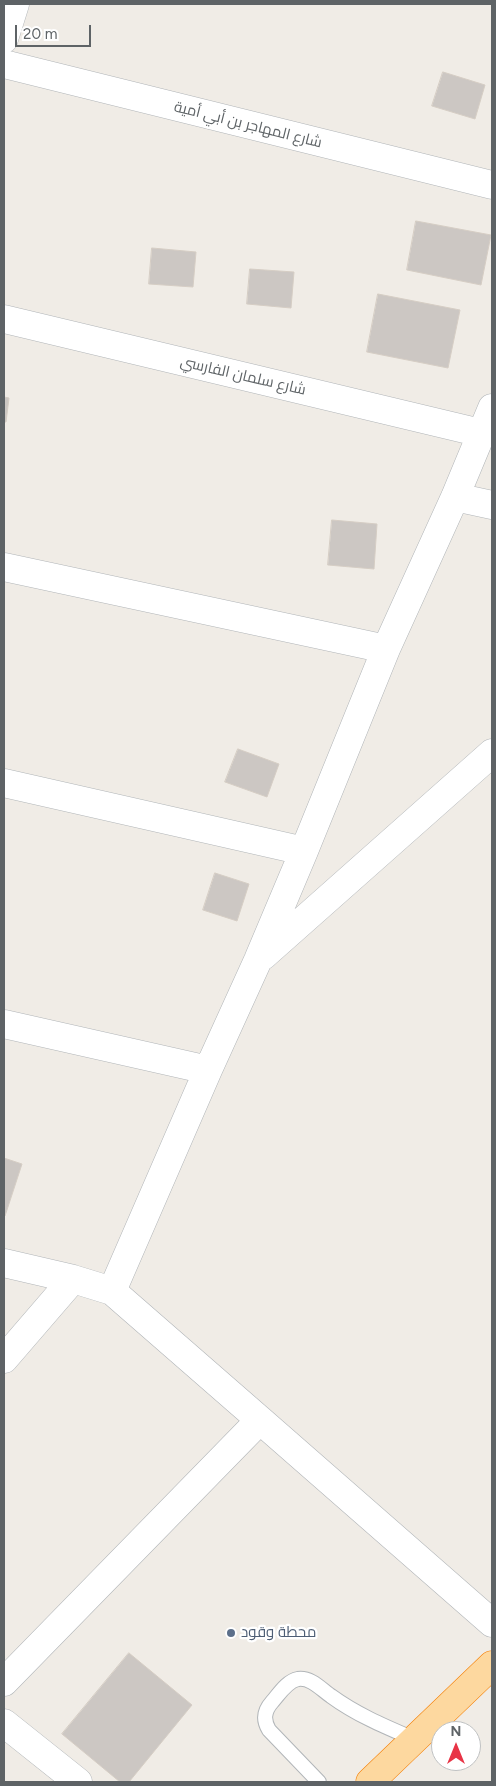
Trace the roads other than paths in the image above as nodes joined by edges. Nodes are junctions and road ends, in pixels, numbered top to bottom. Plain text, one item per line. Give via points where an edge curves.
1 (15, 4) edge
2 (4, 39) edge
3 (4, 64) edge
4 (492, 185) edge
5 (4, 318) edge
6 (492, 408) edge
7 (482, 433) junction
8 (455, 497) junction
9 (492, 505) edge
10 (4, 567) edge
11 (386, 649) junction
12 (492, 753) edge
13 (4, 783) edge
14 (304, 851) junction
15 (258, 960) junction
16 (4, 1024) edge
17 (208, 1070) junction
18 (4, 1263) edge
19 (73, 1279) junction
20 (112, 1292) junction
21 (4, 1359) edge
22 (260, 1420) junction
23 (492, 1623) edge
24 (492, 1664) edge
25 (4, 1682) edge
26 (4, 1723) edge
27 (414, 1739) junction
28 (78, 1782) edge
29 (319, 1782) edge
30 (370, 1782) edge

1 - 2 street
3 - 4 street, شارع المهاجر بن أبي أمية
5 - 7 street, شارع سلمان الفارسي
6 - 7 street
7 - 8 street
8 - 9 street
8 - 11 street
10 - 11 street
11 - 14 street
12 - 15 street
13 - 14 street
14 - 15 street
15 - 17 street
16 - 17 street
17 - 20 street
18 - 19 street
19 - 20 street
19 - 21 street
20 - 22 street
22 - 23 street
22 - 25 street
24 - 27 highway
26 - 28 street
27 - 29 lane via 359,1714 310,1681 291,1681 268,1706 266,1724
27 - 30 highway

